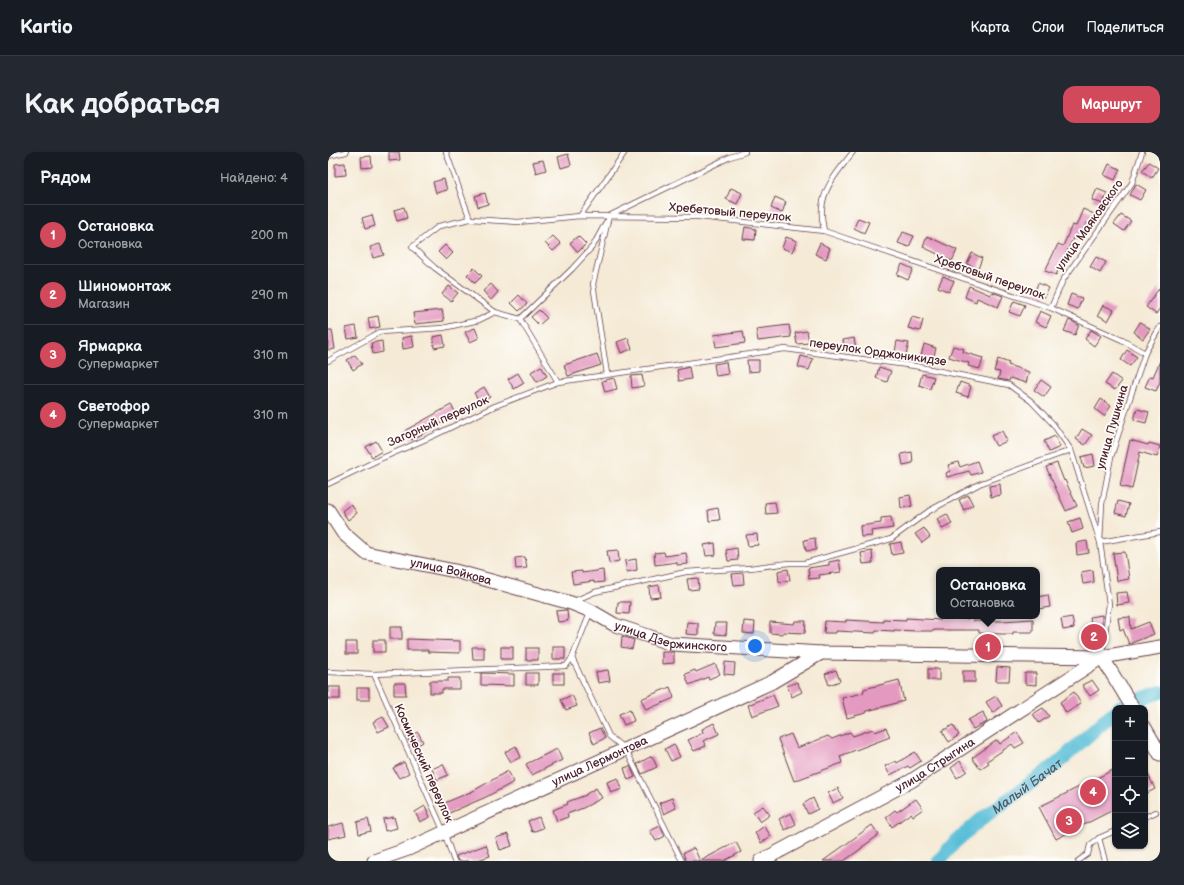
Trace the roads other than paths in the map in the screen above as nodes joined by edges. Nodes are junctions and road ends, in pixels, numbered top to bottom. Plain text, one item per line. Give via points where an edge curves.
1 (346, 152) edge
2 (446, 152) edge
3 (625, 152) edge
4 (746, 152) edge
5 (853, 152) edge
6 (1135, 152) edge
7 (1141, 154) edge
8 (328, 156) edge
9 (580, 216) junction
10 (609, 216) junction
11 (470, 219) junction
12 (824, 231) junction
13 (1051, 308) junction
14 (495, 312) junction
15 (520, 319) junction
16 (1160, 327) edge
17 (1145, 353) junction
18 (328, 361) edge
19 (606, 374) junction
20 (558, 382) junction
21 (1071, 450) junction
22 (328, 484) edge
23 (328, 510) edge
24 (1160, 532) edge
25 (1100, 542) junction
26 (571, 603) junction
27 (591, 611) junction
28 (1160, 646) edge
29 (821, 653) junction
30 (1102, 657) junction
31 (572, 658) junction
32 (328, 672) edge
33 (374, 674) junction
34 (1131, 705) edge
35 (1148, 733) edge
36 (626, 750) junction
37 (1160, 754) edge
38 (1156, 812) dead end
39 (1148, 816) edge
40 (444, 832) junction
41 (1112, 832) edge
42 (1099, 838) junction
43 (374, 861) edge
44 (454, 861) edge
45 (682, 861) edge
46 (761, 861) edge
47 (1078, 861) edge
48 (1105, 861) edge

1 - 8 lane
2 - 11 lane
3 - 9 lane
4 - 10 lane via 730,157
5 - 12 lane via 833,178 824,196 821,210
6 - 7 lane
7 - 13 lane, улица Маяковского via 1132,182 1063,280
9 - 10 lane, Хребетовый переулок
9 - 11 lane, Хребетовый переулок via 518,222
10 - 12 lane, Хребетовый переулок via 699,217
10 - 15 lane via 593,246
10 - 19 lane via 593,284
11 - 14 lane, Хребетовый переулок via 439,226 412,247 435,268
12 - 13 lane, Хребтовый переулок
13 - 17 lane, Хребтовый переулок
14 - 15 lane
14 - 18 lane via 479,320 443,328 380,332
15 - 20 lane
16 - 17 lane, улица Пушкина
17 - 25 lane, улица Пушкина via 1111,457 1102,504
19 - 20 lane, переулок Орджоникидзе
19 - 21 lane, переулок Орджоникидзе via 785,349 915,366 1009,385 1031,401 1053,424
20 - 22 lane, Загорный переулок via 495,406
21 - 25 lane, переулок Орджоникидзе
21 - 26 lane via 979,484 929,511 890,539 805,563 686,572 595,592
23 - 26 street, улица Войкова via 343,533 366,553 455,571
24 - 25 lane
25 - 30 lane, улица Пушкина via 1109,604
26 - 27 street, улица Войкова
27 - 29 street, улица Дзержинского via 615,625 672,644
27 - 31 lane
28 - 30 street
29 - 30 street, улица Дзержинского
29 - 36 street, улица Лермонтова via 772,682
30 - 34 street
30 - 46 street, улица Стрыгина via 911,781
31 - 33 lane via 566,666
31 - 36 lane via 609,736
32 - 33 lane
33 - 40 lane, Космический переулок
35 - 37 street
36 - 40 street, улица Лермонтова
36 - 45 lane
38 - 39 lane
40 - 43 street, улица Лермонтова
40 - 44 lane, Космический переулок
41 - 42 lane
42 - 47 lane via 1090,845 1088,854
42 - 48 lane

